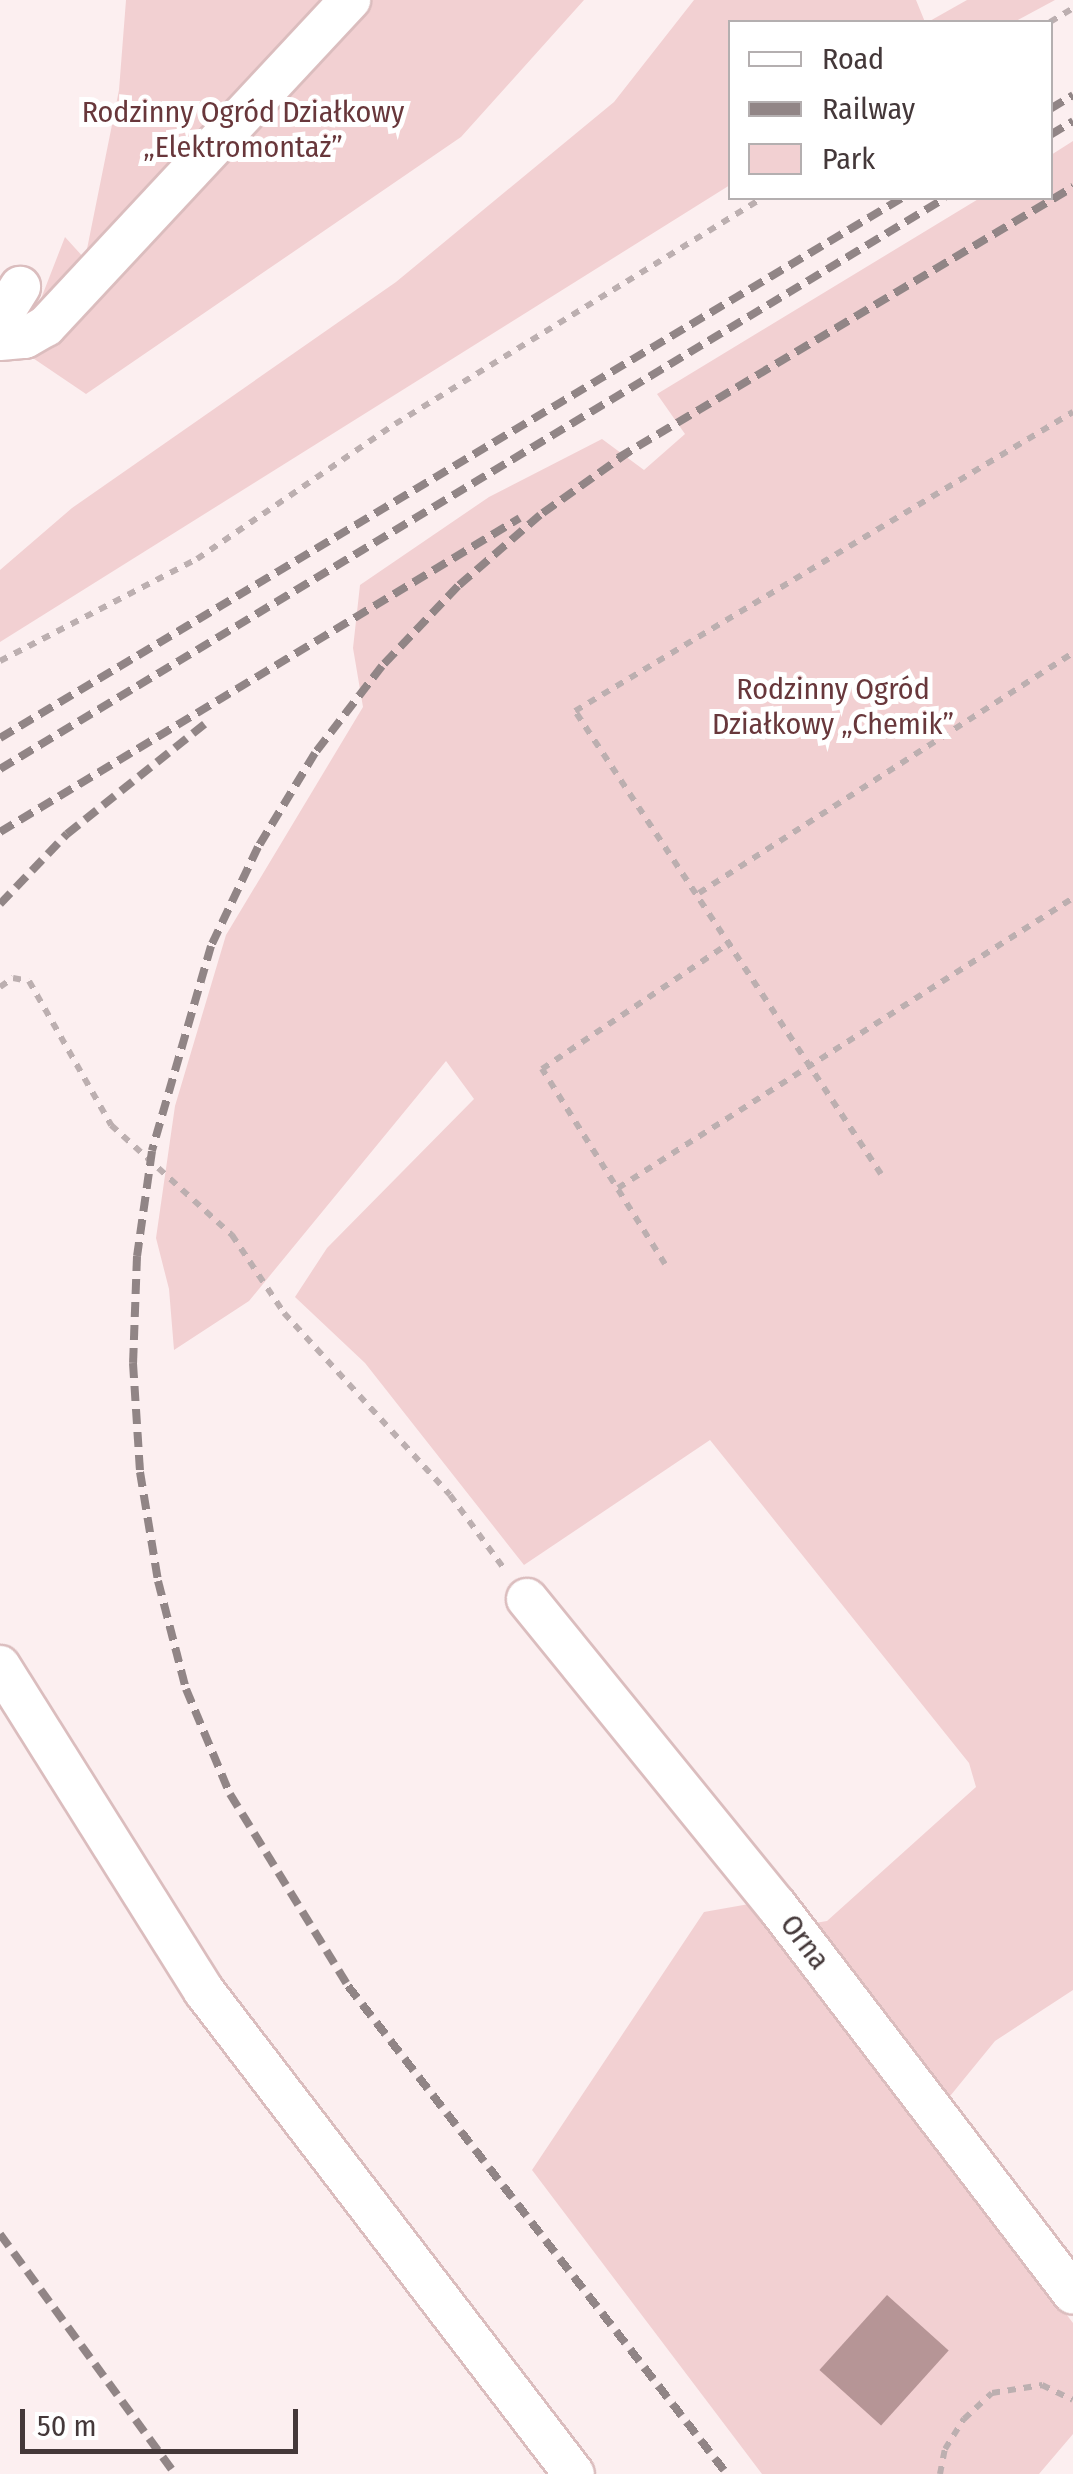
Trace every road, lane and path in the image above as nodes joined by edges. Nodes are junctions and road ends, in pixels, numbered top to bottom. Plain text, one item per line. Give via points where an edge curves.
1 (350, 0) edge
2 (760, 200) edge
3 (0, 340) edge
4 (1073, 412) edge
5 (1073, 653) edge
6 (0, 660) edge
7 (699, 893) junction
8 (1073, 898) edge
9 (731, 942) junction
10 (0, 987) edge
11 (811, 1064) junction
12 (881, 1174) dead end
13 (618, 1188) junction
14 (666, 1264) dead end
15 (526, 1599) joint
16 (0, 1666) edge
17 (1073, 2293) edge
18 (1073, 2400) edge
19 (574, 2474) edge
20 (940, 2474) edge

1 - 3 street via 46,326 25,338
2 - 6 path via 395,424 197,559
4 - 7 path via 576,711
5 - 7 path
7 - 9 path
8 - 11 path
9 - 11 path
9 - 13 path via 542,1069
10 - 15 path via 13,978 30,981 111,1125 232,1236 284,1313 450,1496
11 - 12 path
11 - 13 path
13 - 14 path
15 - 17 street, Orna via 776,1904
16 - 19 street via 204,1991
18 - 20 path via 1042,2385 992,2393 964,2419 945,2450

